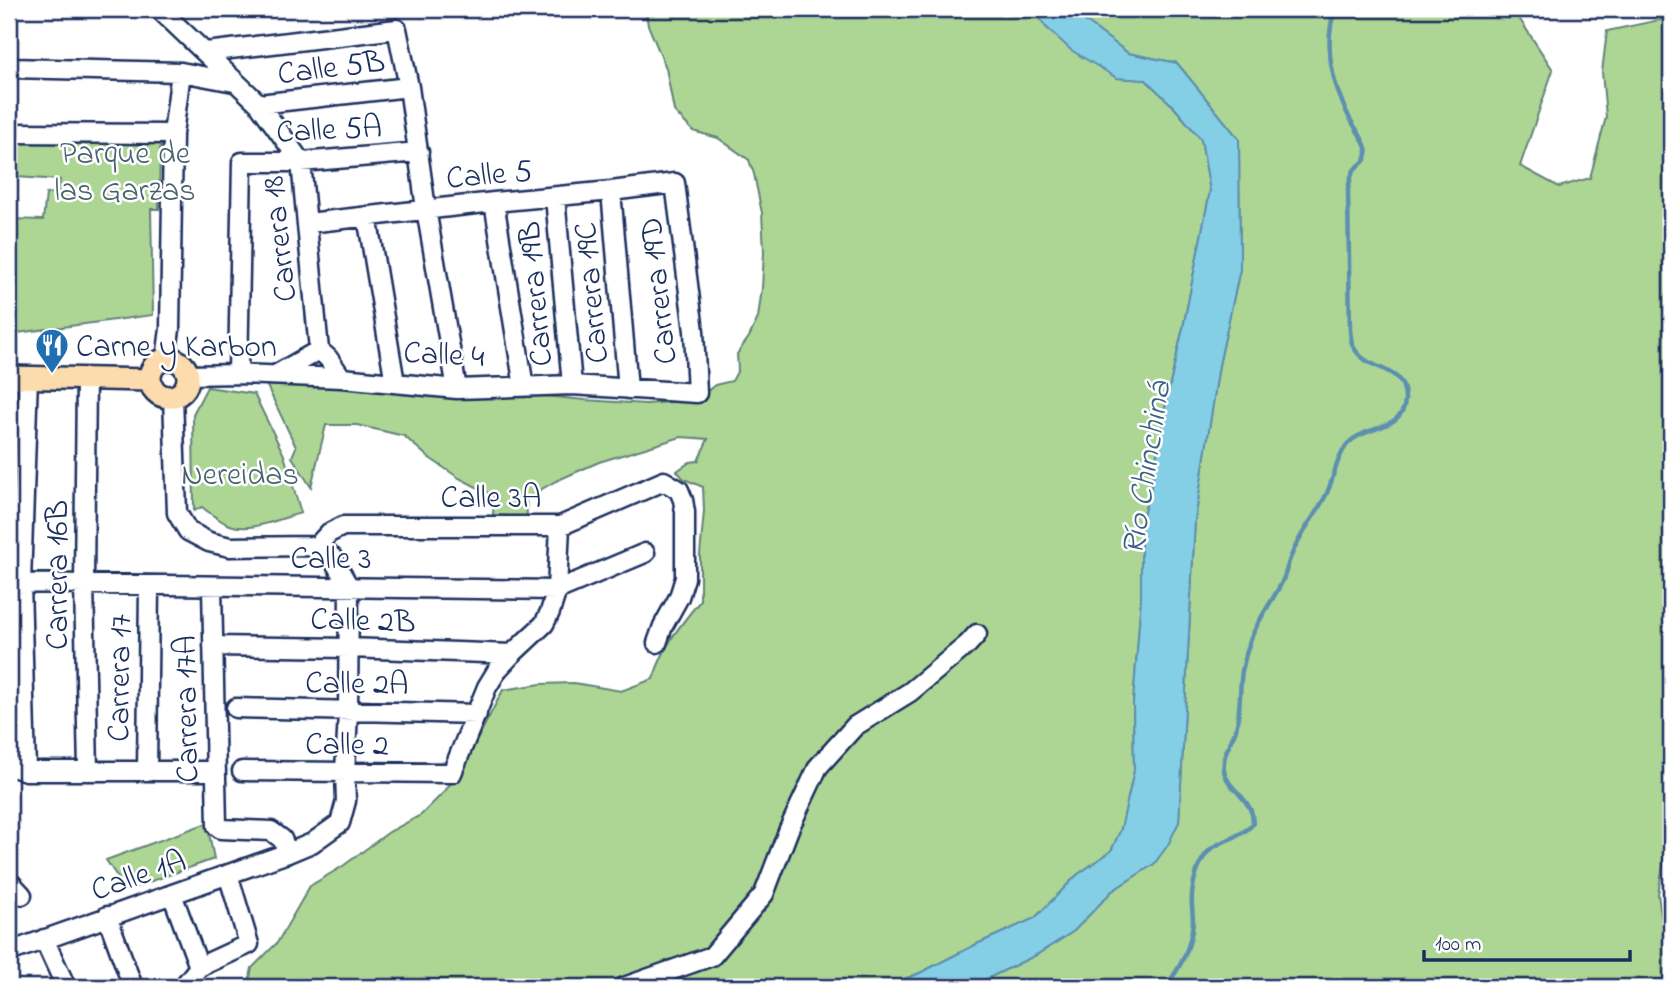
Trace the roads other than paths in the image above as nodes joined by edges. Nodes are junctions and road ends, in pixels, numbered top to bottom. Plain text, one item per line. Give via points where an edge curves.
1 (159, 9) edge
2 (206, 52) junction
3 (9, 68) edge
4 (181, 72) junction
5 (234, 82) junction
6 (409, 87) junction
7 (259, 104) junction
8 (9, 134) edge
9 (173, 134) junction
10 (419, 152) junction
11 (301, 162) junction
12 (676, 183) joint
13 (611, 191) junction
14 (555, 197) junction
15 (494, 202) junction
16 (426, 209) junction
17 (367, 216) junction
18 (308, 223) junction
19 (319, 350) junction
20 (166, 359) junction
21 (238, 374) junction
22 (188, 375) junction
23 (275, 375) junction
24 (19, 377) edge
25 (86, 378) junction
26 (342, 378) junction
27 (150, 380) junction
28 (395, 383) junction
29 (572, 385) junction
30 (524, 387) junction
31 (457, 389) junction
32 (628, 389) junction
33 (697, 393) joint
34 (173, 397) junction
35 (560, 526) junction
36 (317, 546) junction
37 (645, 553) dead end
38 (15, 583) edge
39 (84, 584) junction
40 (149, 585) junction
41 (212, 587) junction
42 (349, 587) junction
43 (557, 590) junction
44 (977, 634) dead end
45 (657, 643) dead end
46 (213, 646) junction
47 (349, 648) junction
48 (512, 654) junction
49 (236, 708) dead end
50 (348, 712) junction
51 (477, 714) junction
52 (17, 769) edge
53 (88, 771) junction
54 (147, 771) junction
55 (216, 771) junction
56 (242, 771) dead end
57 (345, 773) junction
58 (221, 829) joint
59 (288, 853) junction
60 (229, 874) junction
61 (9, 881) edge
62 (172, 894) junction
63 (22, 895) dead end
64 (107, 916) junction
65 (44, 939) junction
66 (9, 952) edge
67 (200, 967) junction
68 (66, 987) edge
69 (133, 987) edge
70 (183, 987) edge
71 (624, 987) edge

1 - 2 street, Carrera 18
2 - 5 street, Carrera 18
2 - 6 street via 397,29
3 - 4 street
4 - 5 street
4 - 9 street
5 - 7 street, Carrera 18
6 - 7 street, Calle 5B
6 - 10 street
7 - 11 street, Carrera 18
8 - 9 street
9 - 20 street
10 - 11 street, Calle 5A
10 - 16 street
11 - 18 street, Carrera 18
11 - 21 street, Calle 5A via 242,162
12 - 13 street, Calle 5
12 - 33 street, Carrera 19D
13 - 14 street, Calle 5
13 - 32 street, Carrera 19C
14 - 15 street, Calle 5
14 - 29 street, Carrera 19B
15 - 16 street, Calle 5
15 - 30 street
16 - 17 street, Calle 5
16 - 31 street
17 - 18 street, Calle 5
17 - 28 street
18 - 19 street, Carrera 18
19 - 23 street
19 - 26 street
20 - 22 main road via 184,365
20 - 27 main road via 154,366
21 - 22 street, Calle 4
21 - 23 street, Calle 4
22 - 34 main road via 187,387
23 - 26 street, Calle 4
24 - 25 main road
24 - 38 street
25 - 27 main road
25 - 39 street, Carrera 16B
26 - 28 street, Calle 4
27 - 34 main road via 156,392
28 - 31 street, Calle 4
29 - 30 street, Calle 4
29 - 32 street, Calle 4
30 - 31 street, Calle 4
32 - 33 street, Calle 4
34 - 36 street via 177,513 188,531 230,547
35 - 36 street, Calle 3A via 343,526
35 - 43 street
35 - 45 street, Calle 3A via 664,481 679,490 685,512 685,578
36 - 42 street via 332,558
37 - 43 street, Calle 3
38 - 39 street, Calle 3
38 - 52 street
39 - 40 street, Calle 3
39 - 53 street, Carrera 16B
40 - 41 street, Calle 3
40 - 54 street, Carrera 17
41 - 42 street, Calle 3
41 - 46 street, Carrera 17A
42 - 43 street, Calle 3
42 - 47 street
43 - 48 street via 544,624
44 - 71 street via 910,692 855,726 818,767 764,894 712,956
46 - 47 street, Calle 2B
46 - 55 street, Carrera 17A
47 - 48 street, Calle 2B
47 - 50 street
48 - 51 street via 498,669
49 - 50 street, Calle 2A
50 - 51 street, Calle 2A
50 - 57 street
51 - 57 street, Calle 2 via 452,774
52 - 53 street
53 - 54 street
54 - 55 street
55 - 58 street, Carrera 17A via 217,826
56 - 57 street, Calle 2
57 - 59 street, Calle 1A via 346,800 340,823
58 - 59 street, Calle 1A via 271,831 282,839
59 - 60 street, Calle 1A
60 - 62 street, Calle 1A
60 - 67 street via 249,944
61 - 63 street
62 - 64 street, Calle 1A
62 - 67 street
64 - 65 street, Calle 1A
64 - 69 street
65 - 66 street, Calle 1A
65 - 68 street
67 - 70 street

